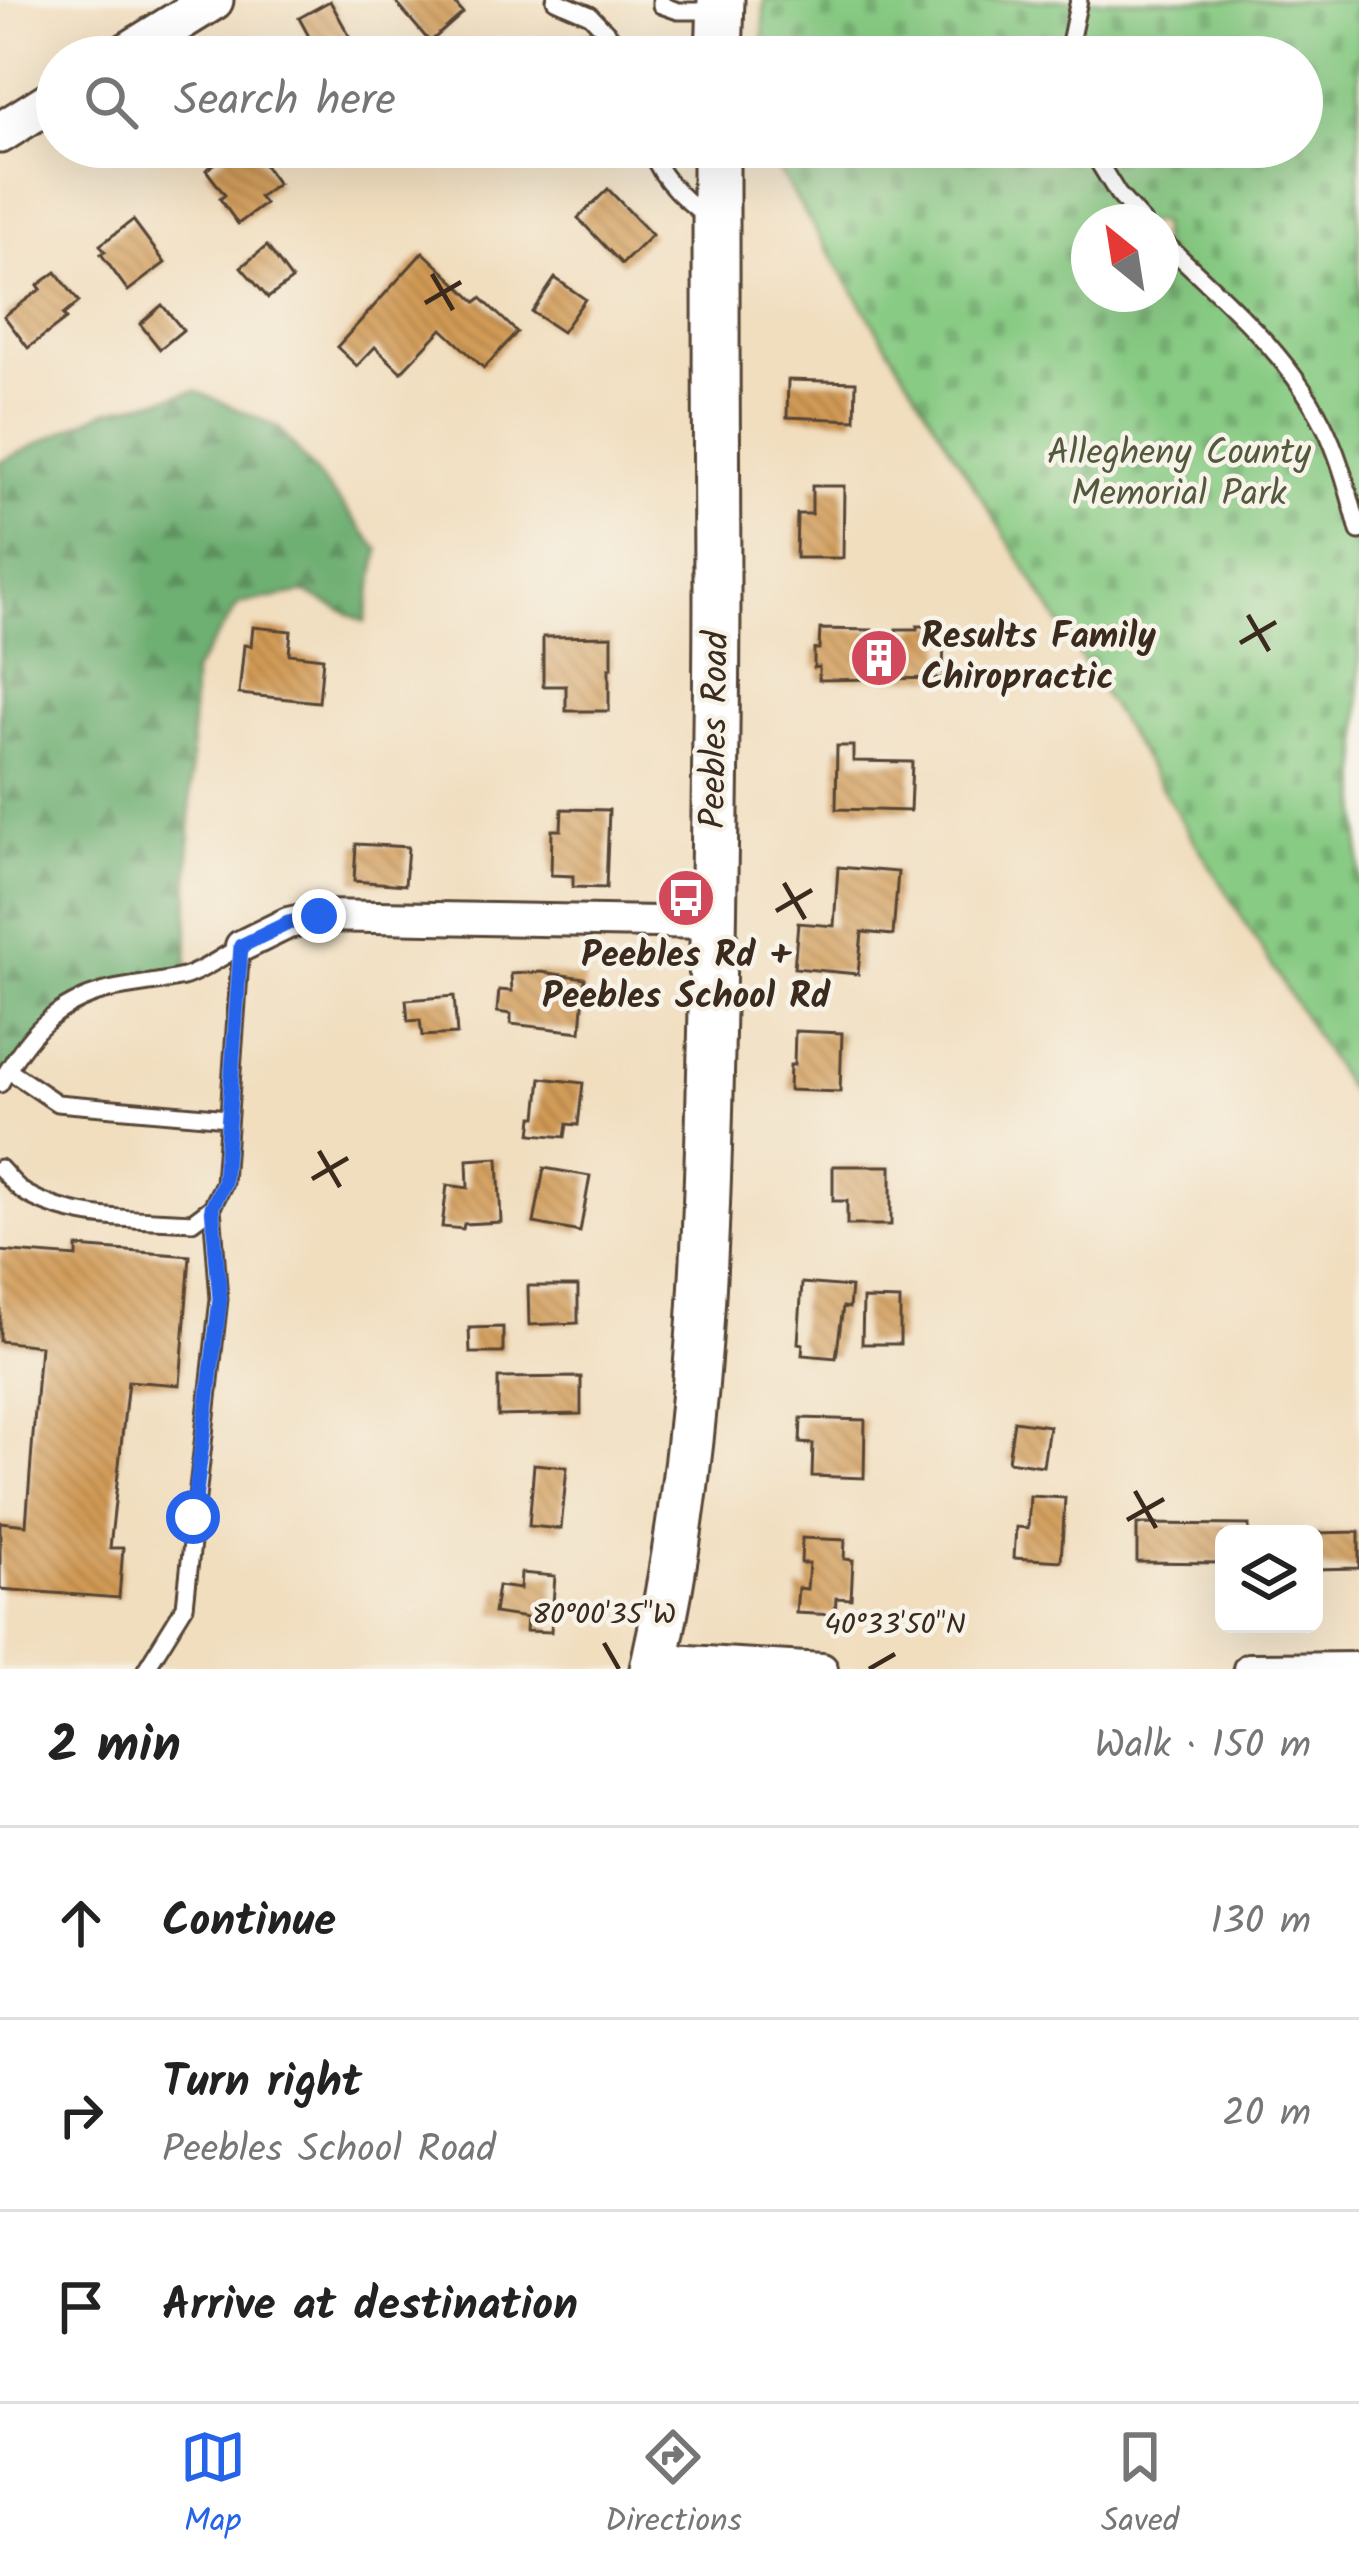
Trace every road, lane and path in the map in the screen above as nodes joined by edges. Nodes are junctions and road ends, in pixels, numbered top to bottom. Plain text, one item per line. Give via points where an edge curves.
1 (213, 0) edge
2 (555, 0) edge
3 (661, 0) edge
4 (1078, 0) edge
5 (721, 5) edge
6 (156, 36) edge
7 (610, 36) edge
8 (720, 36) edge
9 (1071, 36) edge
10 (36, 110) edge
11 (0, 133) edge
12 (660, 168) edge
13 (716, 168) edge
14 (1101, 168) edge
15 (1127, 204) edge
16 (716, 224) junction
17 (1179, 257) edge
18 (1359, 531) edge
19 (713, 923) junction
20 (241, 946) junction
21 (4, 1077) edge
22 (228, 1118) junction
23 (0, 1168) edge
24 (212, 1207) junction
25 (654, 1664) edge
26 (1359, 1668) edge
27 (146, 1669) edge
28 (822, 1669) edge
29 (1249, 1669) edge

1 - 6 main road
2 - 7 lane via 590,15
3 - 5 lane via 678,11
4 - 9 lane
5 - 8 main road
10 - 11 main road
12 - 16 lane via 682,199
13 - 16 main road, Peebles Road
14 - 15 lane
16 - 19 main road, Peebles Road
17 - 18 lane via 1303,389 1327,431
19 - 20 street via 319,916
19 - 25 main road, Peebles Road via 701,1330 677,1549
20 - 21 lane via 187,976 72,1002 43,1023
20 - 22 lane
21 - 22 lane via 57,1103
22 - 24 lane via 224,1183
23 - 24 lane via 22,1192 88,1215 192,1222
24 - 27 lane via 220,1299 185,1606
25 - 28 street
26 - 29 street

